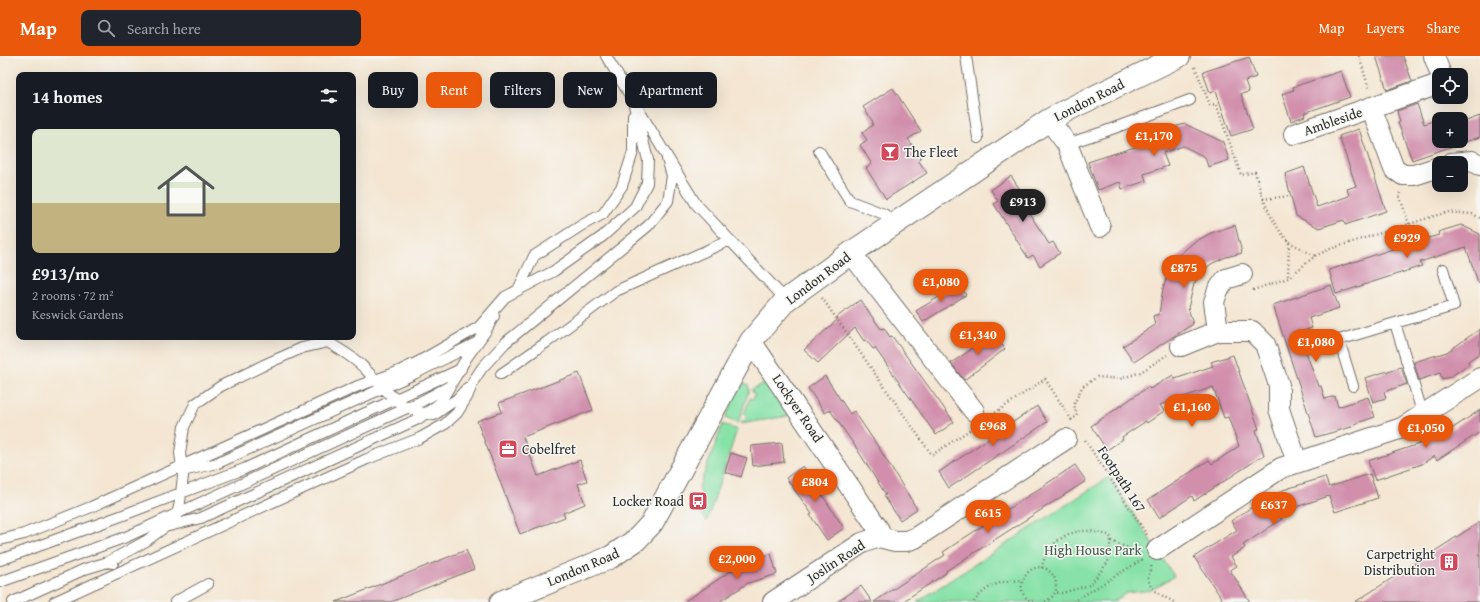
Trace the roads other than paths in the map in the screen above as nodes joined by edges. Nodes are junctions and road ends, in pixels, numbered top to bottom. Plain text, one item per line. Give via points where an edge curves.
1 (606, 56) edge
2 (966, 56) edge
3 (1434, 56) edge
4 (1186, 60) edge
5 (1438, 68) edge
6 (1432, 86) edge
7 (625, 88) edge
8 (1190, 100) dead end
9 (1373, 107) junction
10 (633, 108) edge
11 (635, 108) edge
12 (637, 108) edge
13 (1049, 120) junction
14 (1294, 134) dead end
15 (978, 138) dead end
16 (1067, 144) junction
17 (819, 151) dead end
18 (666, 155) junction
19 (1468, 161) edge
20 (1480, 166) edge
21 (1432, 169) edge
22 (894, 224) junction
23 (1100, 226) dead end
24 (730, 240) junction
25 (851, 253) junction
26 (1443, 269) dead end
27 (1245, 283) road end
28 (518, 290) junction
29 (505, 297) junction
30 (786, 300) junction
31 (1395, 324) junction
32 (1218, 331) junction
33 (751, 341) junction
34 (478, 342) junction
35 (1181, 346) road end
36 (460, 369) junction
37 (501, 374) dead end
38 (1480, 378) edge
39 (375, 380) junction
40 (474, 380) junction
41 (450, 386) junction
42 (1353, 386) dead end
43 (382, 388) junction
44 (396, 400) junction
45 (408, 407) junction
46 (974, 411) dead end
47 (426, 413) junction
48 (1423, 415) junction
49 (1066, 439) road end
50 (1296, 462) junction
51 (182, 468) junction
52 (181, 493) junction
53 (178, 512) junction
54 (166, 526) junction
55 (126, 536) junction
56 (879, 538) junction
57 (0, 540) edge
58 (1154, 557) road end
59 (0, 560) edge
60 (108, 562) junction
61 (129, 568) junction
62 (0, 582) edge
63 (208, 584) dead end
64 (12, 602) edge
65 (54, 602) edge
66 (175, 602) edge
67 (501, 602) edge
68 (773, 602) edge

1 - 7 lane
2 - 15 lane
3 - 5 street
4 - 13 street, London Road via 1071,108
6 - 9 street, Ambleside
8 - 16 lane
9 - 14 street, Ambleside
9 - 21 street, Ambleside via 1394,169 1403,174 1414,175
10 - 28 lane via 633,152 622,186 603,214 534,256
11 - 28 lane via 648,160 647,183 635,207 603,236 554,271
12 - 18 lane
13 - 16 street
13 - 22 street, London Road
16 - 23 street
17 - 22 lane via 850,201 884,214
18 - 24 lane via 696,204
18 - 40 lane via 672,176 668,201 648,226 505,343
19 - 20 street
22 - 25 street, London Road
24 - 30 lane
24 - 37 lane via 616,291
25 - 30 street, London Road
25 - 46 street
26 - 31 lane via 1454,306
27 - 32 street via 1226,279 1218,290 1214,302
28 - 29 lane
29 - 34 lane
29 - 39 lane via 479,327 418,362
30 - 33 street, London Road
31 - 42 lane via 1339,340
31 - 48 lane
32 - 35 street
32 - 50 street via 1252,331 1265,344 1279,385 1279,409
33 - 56 street, Lockyer Road via 879,530
33 - 67 street, London Road via 680,474 645,532 611,557
34 - 36 lane
34 - 43 lane
36 - 41 lane
36 - 44 lane
38 - 48 street
39 - 43 lane
39 - 51 lane
39 - 51 lane via 346,353 328,342 302,348 221,386 195,404 184,427 180,453
40 - 47 lane via 446,407 434,415
40 - 61 lane via 457,413 445,424 420,438 367,459
41 - 45 lane
41 - 47 lane via 440,403
43 - 44 lane
43 - 51 lane via 218,463
44 - 45 lane
44 - 52 lane via 244,469
45 - 47 lane
45 - 53 lane
47 - 54 lane via 322,464 201,518
48 - 50 street via 1402,428
49 - 56 street, Joslin Road via 915,538 895,541
50 - 58 street via 1281,468
51 - 52 lane
51 - 57 lane via 24,534
52 - 53 lane
52 - 59 lane
53 - 54 lane via 176,519
53 - 55 lane
54 - 55 lane
54 - 60 lane via 146,541
55 - 62 lane
56 - 68 street, Joslin Road via 862,543
60 - 61 lane
60 - 64 lane via 85,569
61 - 65 lane
63 - 66 lane

